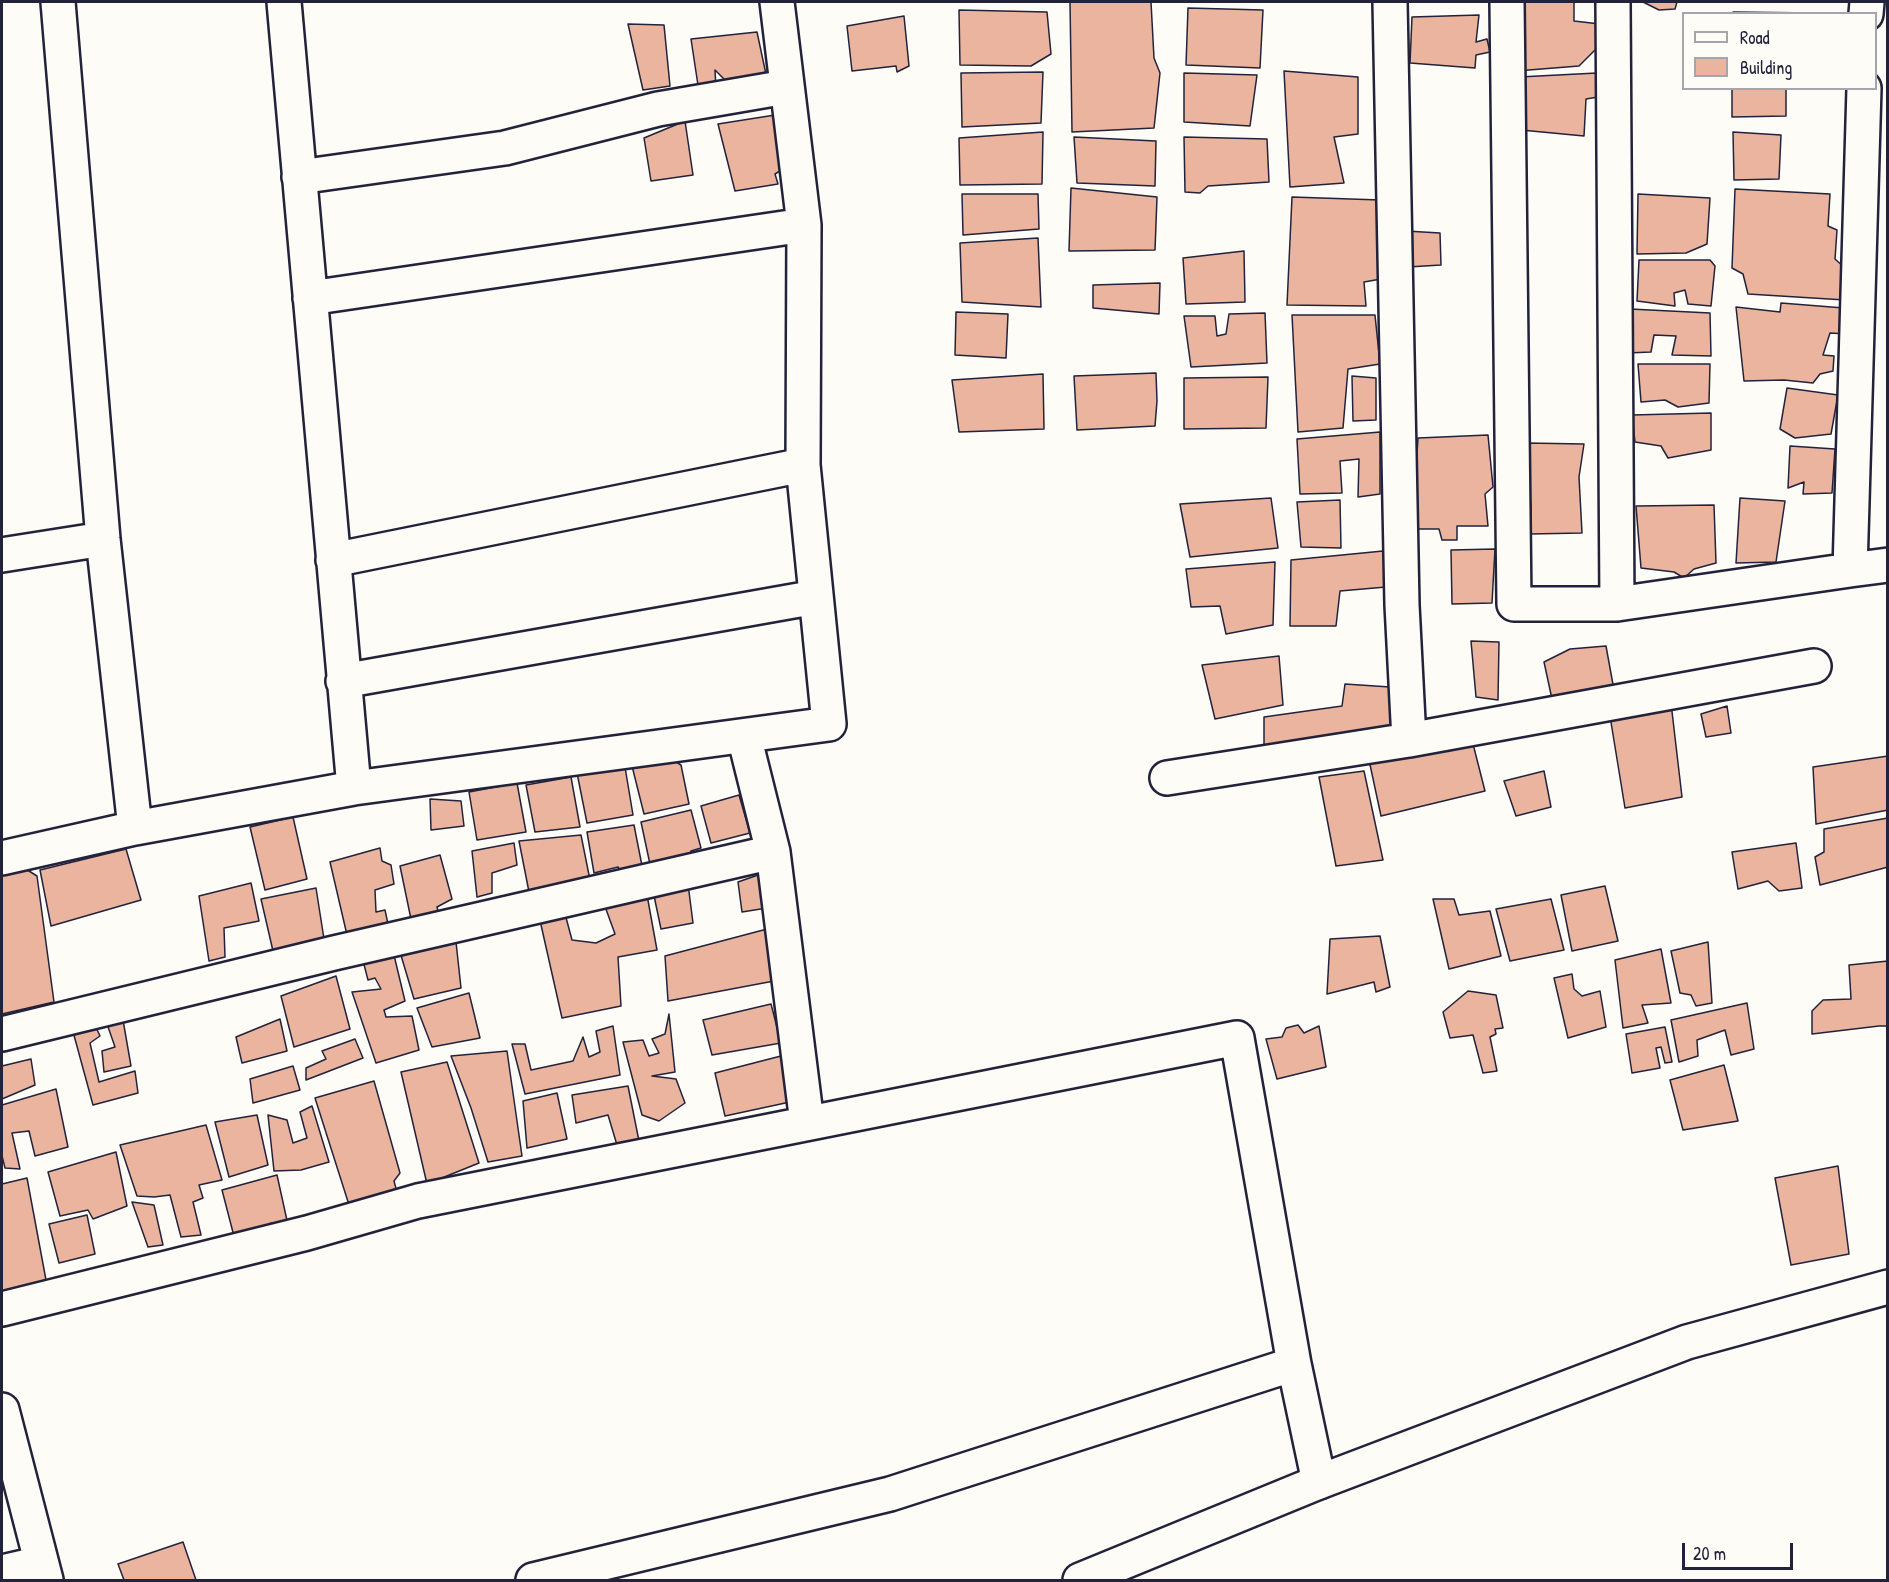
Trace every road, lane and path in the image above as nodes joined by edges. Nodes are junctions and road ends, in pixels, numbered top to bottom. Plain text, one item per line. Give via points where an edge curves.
1 (58, 2) edge
2 (284, 2) edge
3 (777, 2) edge
4 (1390, 2) edge
5 (1507, 2) edge
6 (1614, 2) edge
7 (786, 87) junction
8 (1864, 90) edge
9 (299, 177) junction
10 (804, 225) junction
11 (310, 298) junction
12 (803, 465) junction
13 (103, 539) junction
14 (2, 555) edge
15 (333, 560) junction
16 (1887, 565) edge
17 (1850, 570) junction
18 (816, 597) junction
19 (1617, 604) junction
20 (1814, 666) dead end
21 (344, 681) junction
22 (744, 736) junction
23 (1409, 740) junction
24 (1167, 778) dead end
25 (354, 788) junction
26 (135, 828) junction
27 (773, 852) junction
28 (2, 858) edge
29 (2, 1034) edge
30 (807, 1124) junction
31 (1887, 1287) edge
32 (2, 1309) edge
33 (1294, 1364) junction
34 (2, 1410) edge
35 (1319, 1482) junction
36 (2, 1572) edge
37 (44, 1572) edge
38 (533, 1581) edge
39 (1080, 1581) edge

1 - 13 street
2 - 9 street
3 - 7 street
4 - 23 street via 1402,604
5 - 19 street via 1514,603
6 - 19 street
7 - 9 street via 658,109 506,148
7 - 10 street
8 - 17 street
9 - 11 street
10 - 11 street
10 - 12 street
11 - 15 street
12 - 15 street
12 - 18 street
13 - 14 street
13 - 26 street
15 - 21 street
16 - 17 street
17 - 19 street
18 - 21 street
18 - 22 street via 829,724
20 - 23 street
21 - 25 street
22 - 25 street
22 - 27 street
23 - 24 street
25 - 26 street
26 - 28 street
27 - 29 street via 334,952
27 - 30 street
30 - 32 street via 418,1201 308,1233
30 - 33 street via 1237,1038
31 - 35 street via 1687,1342
33 - 35 street
33 - 38 street via 890,1494
34 - 37 street
35 - 39 street
36 - 37 street

